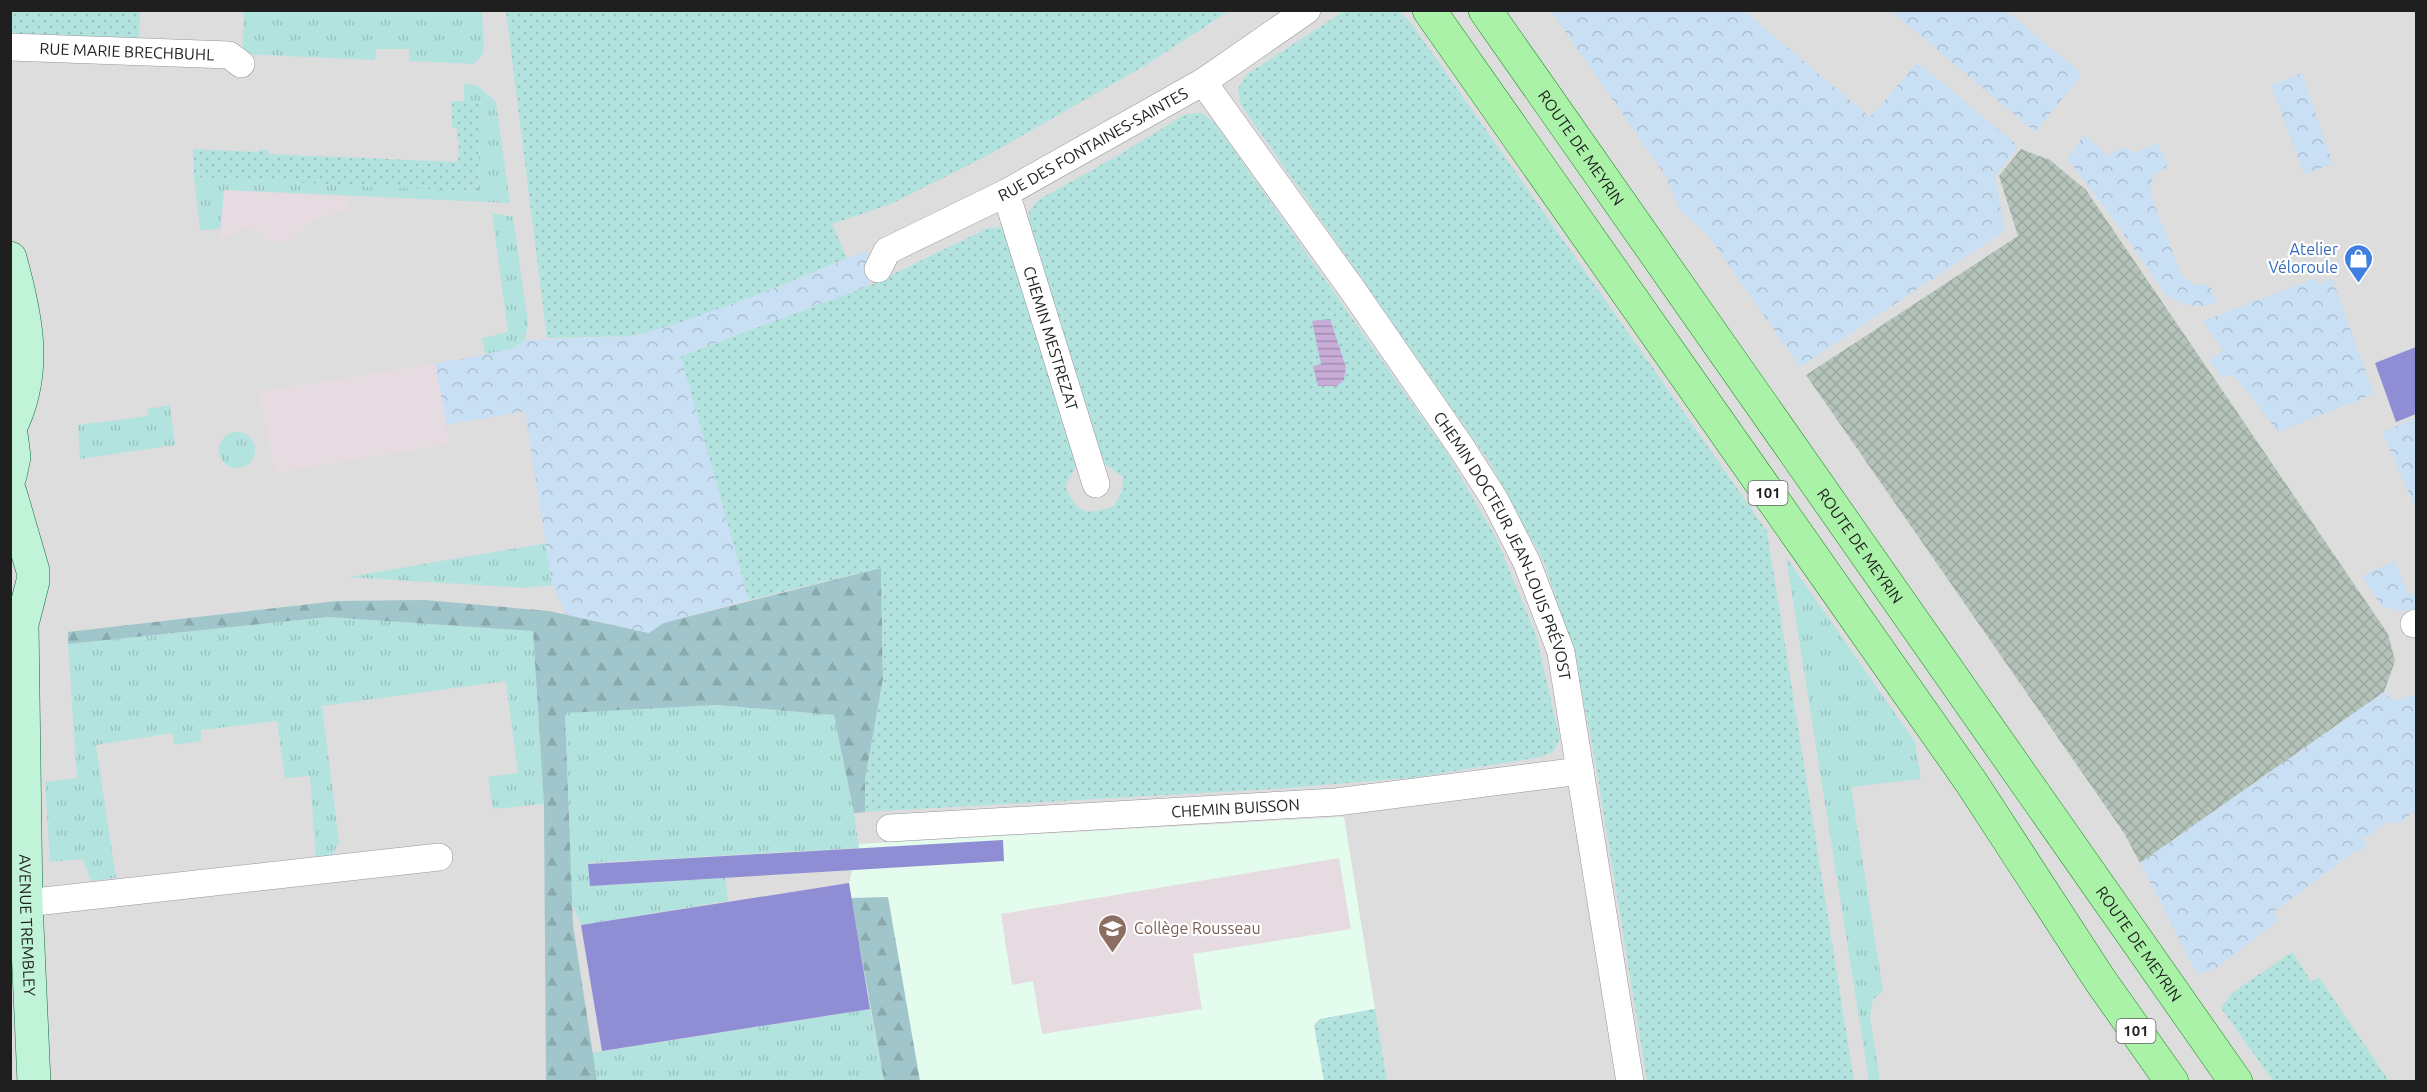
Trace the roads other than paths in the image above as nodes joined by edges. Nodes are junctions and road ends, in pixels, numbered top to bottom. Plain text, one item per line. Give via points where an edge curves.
1 (1307, 10) edge
2 (1429, 10) edge
3 (1485, 10) edge
4 (10, 47) edge
5 (241, 64) dead end
6 (1203, 82) junction
7 (1006, 193) junction
8 (10, 258) edge
9 (878, 269) dead end
10 (11, 426) edge
11 (10, 476) edge
12 (1096, 484) dead end
13 (10, 492) edge
14 (16, 610) edge
15 (1580, 771) junction
16 (890, 828) dead end
17 (440, 857) dead end
18 (26, 903) junction
19 (34, 1082) edge
20 (1630, 1082) edge
21 (2172, 1082) edge
22 (2236, 1082) edge

1 - 6 street, RUE DES FONTAINES-SAINTES
2 - 21 main road, 101 via 1957,763
3 - 22 main road, ROUTE DE MEYRIN / 101
4 - 5 street, RUE MARIE BRECHBUHL via 230,55
6 - 7 street, RUE DES FONTAINES-SAINTES
6 - 15 street, CHEMIN DOCTEUR JEAN-LOUIS PRÉVOST via 1495,500 1527,563 1561,652
7 - 9 street, RUE DES FONTAINES-SAINTES via 887,251
7 - 12 street, CHEMIN MESTREZAT
8 - 10 street via 19,289 29,358 24,395
10 - 11 street via 14,457
13 - 14 street, AVENUE TREMBLEY via 33,571 33,580
14 - 18 street, AVENUE TREMBLEY
15 - 16 street, CHEMIN BUISSON via 1336,802
15 - 20 street, CHEMIN DOCTEUR JEAN-LOUIS PRÉVOST
17 - 18 street
18 - 19 street, AVENUE TREMBLEY

